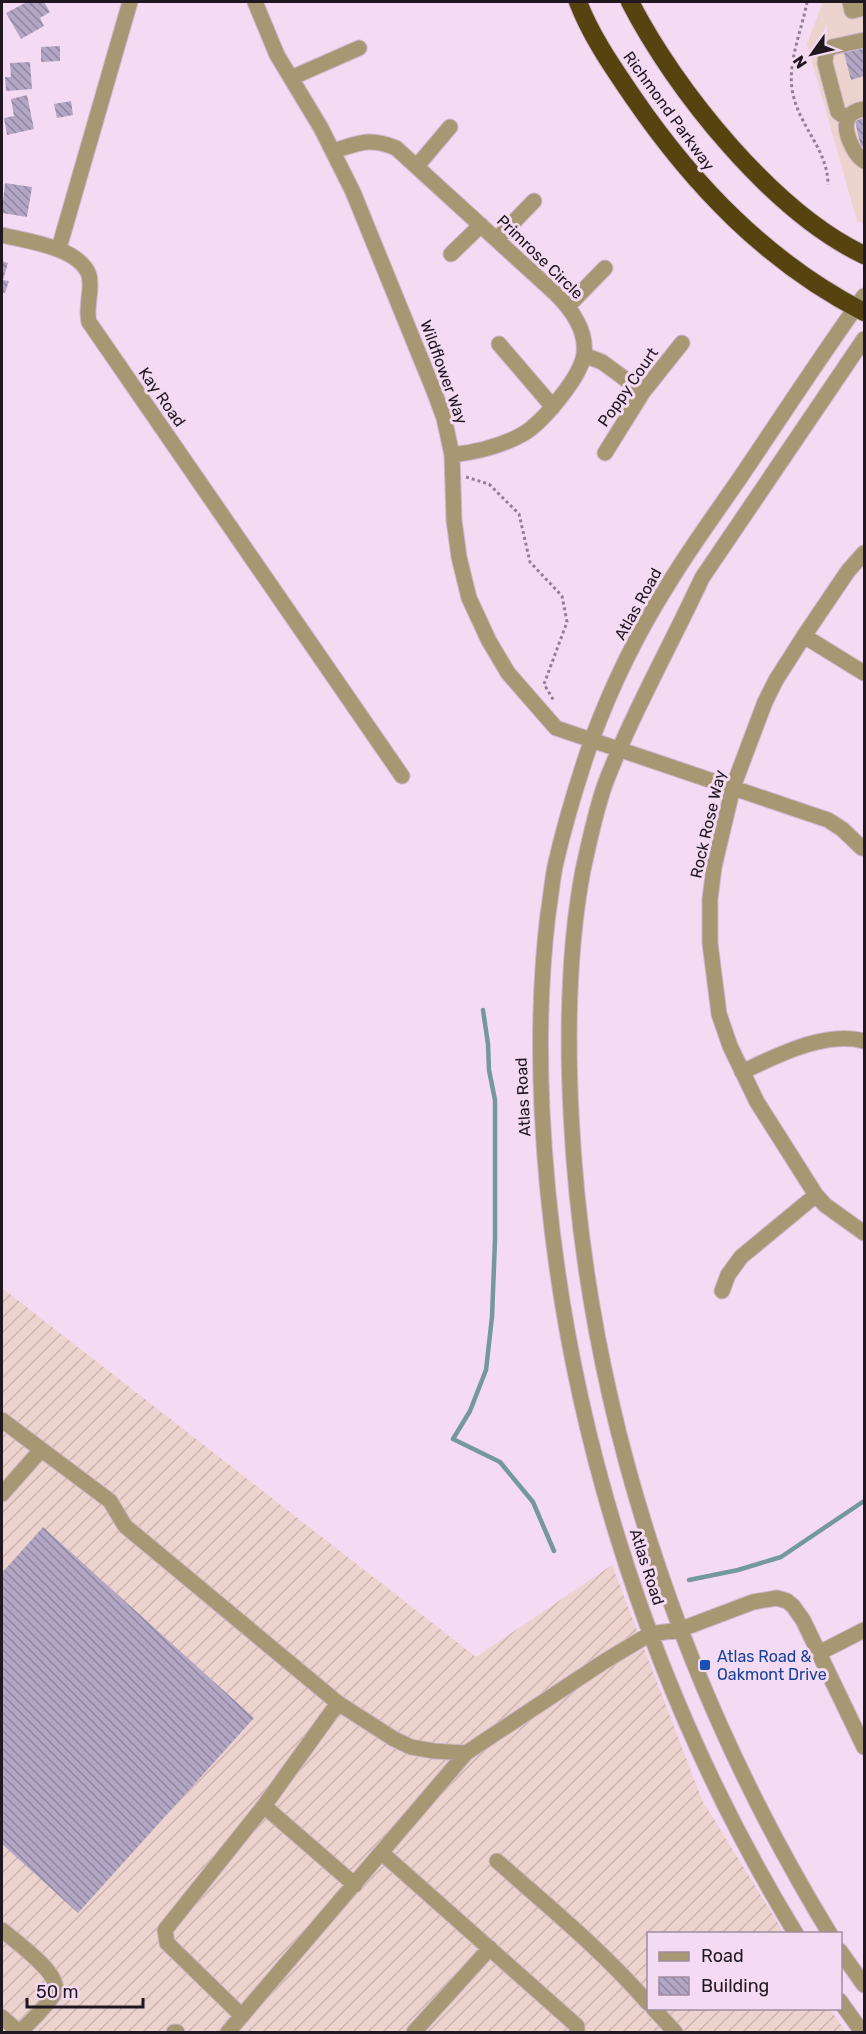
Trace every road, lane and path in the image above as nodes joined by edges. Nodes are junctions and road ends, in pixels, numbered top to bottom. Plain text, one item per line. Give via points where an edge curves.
1 (130, 2) edge
2 (255, 2) edge
3 (578, 2) edge
4 (630, 2) edge
5 (807, 2) edge
6 (864, 40) edge
7 (359, 48) dead end
8 (291, 78) junction
9 (864, 109) edge
10 (848, 119) junction
11 (450, 127) dead end
12 (333, 151) junction
13 (864, 161) edge
14 (417, 166) junction
15 (828, 185) dead end
16 (534, 201) dead end
17 (481, 225) junction
18 (2, 235) edge
19 (497, 238) junction
20 (59, 248) junction
21 (861, 252) edge
22 (451, 254) dead end
23 (605, 268) dead end
24 (862, 305) edge
25 (568, 306) junction
26 (864, 339) edge
27 (682, 343) dead end
28 (499, 344) dead end
29 (584, 355) junction
30 (643, 392) junction
31 (553, 407) junction
32 (605, 453) dead end
33 (452, 454) junction
34 (453, 474) junction
35 (864, 553) edge
36 (804, 636) junction
37 (864, 673) edge
38 (555, 704) dead end
39 (592, 741) junction
40 (619, 751) junction
41 (402, 777) dead end
42 (733, 787) junction
43 (862, 848) dead end
44 (864, 1041) edge
45 (742, 1072) junction
46 (816, 1194) junction
47 (864, 1233) edge
48 (722, 1291) dead end
49 (2, 1420) edge
50 (41, 1450) junction
51 (2, 1494) edge
52 (679, 1629) junction
53 (864, 1630) edge
54 (650, 1634) junction
55 (819, 1653) junction
56 (338, 1702) junction
57 (864, 1747) edge
58 (466, 1753) junction
59 (264, 1806) junction
60 (382, 1853) junction
61 (497, 1861) dead end
62 (355, 1885) junction
63 (2, 1930) edge
64 (795, 1932) edge
65 (829, 1932) edge
66 (490, 1948) junction
67 (842, 1954) edge
68 (864, 1985) edge
69 (647, 2002) edge
70 (842, 2004) edge
71 (655, 2010) edge
72 (242, 2016) junction
73 (2, 2017) edge
74 (20, 2032) edge
75 (228, 2032) edge
76 (414, 2032) edge
77 (577, 2032) edge
78 (675, 2032) edge
79 (862, 2032) edge

1 - 20 street
2 - 8 street, Wildflower Way
3 - 24 highway, Richmond Parkway via 606,57 655,130 698,183 769,249 821,287
4 - 21 highway, Richmond Parkway via 680,81 733,148 790,204
5 - 15 path via 793,63 792,89 805,126 825,159
6 - 10 street via 826,52 825,63 838,112
7 - 8 street
8 - 12 street, Wildflower Way
9 - 10 street
10 - 13 street via 853,150
11 - 14 street
12 - 14 street, Primrose Circle via 379,141 396,148
12 - 33 street, Wildflower Way via 434,391
14 - 17 street, Primrose Circle
16 - 19 street
17 - 19 street, Primrose Circle
17 - 22 street
18 - 20 street
19 - 25 street, Primrose Circle
20 - 41 street, Kay Road via 83,265 88,274 87,313 96,333
23 - 25 street
24 - 39 street, Atlas Road via 665,588 624,666
25 - 29 street, Primrose Circle via 577,321
26 - 40 street, Atlas Road via 702,578
27 - 30 street, Poppy Court
28 - 31 street
29 - 30 street via 602,362
29 - 31 street
30 - 32 street, Poppy Court
31 - 33 street via 524,434 470,453
33 - 34 street, Wildflower Way
34 - 38 path via 489,484 519,514 530,562 562,596 567,622 544,684
34 - 39 street, Wildflower Way via 459,557 470,598 489,641 508,673 556,728
35 - 36 street, Rock Rose Way
36 - 37 street
36 - 42 street, Rock Rose Way via 765,702
39 - 40 street, Wildflower Way
39 - 54 street, Atlas Road via 555,864 544,947 539,1045 544,1159 560,1286 595,1463
40 - 42 street, Wildflower Way
40 - 52 street, Atlas Road via 605,783 583,869 576,921 568,1045 573,1157 593,1315 627,1466
42 - 43 street, Wildflower Way via 828,820
42 - 45 street, Rock Rose Way via 714,867 710,943 719,1014
44 - 45 street via 817,1042
45 - 46 street, Rock Rose Way
46 - 47 street, Rock Rose Way
46 - 48 street via 741,1257
49 - 50 street
50 - 51 street
50 - 56 street via 110,1501 125,1526
52 - 54 street
52 - 55 street via 753,1602 777,1598 793,1606
52 - 65 street, Atlas Road via 742,1773
53 - 55 street
54 - 58 street
54 - 64 street, Atlas Road via 711,1776
55 - 57 street
56 - 58 street via 411,1747
56 - 59 street
58 - 60 street
59 - 62 street
59 - 72 street via 165,1930 167,1943
60 - 62 street
60 - 66 street
61 - 69 street via 578,1932
62 - 72 street
63 - 74 street via 56,1981 55,1993
66 - 76 street
66 - 77 street via 577,2026
67 - 68 street
70 - 79 street
71 - 78 street
72 - 75 street
73 - 74 street

